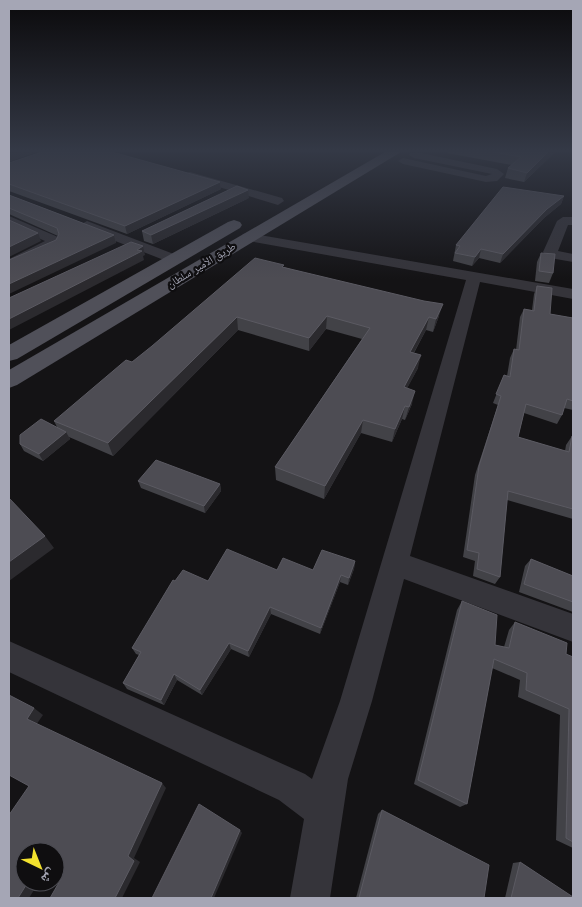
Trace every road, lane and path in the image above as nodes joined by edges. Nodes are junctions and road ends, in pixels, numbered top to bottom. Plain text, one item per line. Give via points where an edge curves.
1 (225, 194) edge
2 (255, 194) edge
3 (294, 194) edge
4 (322, 194) edge
5 (219, 197) edge
6 (278, 201) junction
7 (73, 220) edge
8 (573, 221) edge
9 (10, 222) edge
10 (248, 238) junction
11 (135, 239) junction
12 (202, 243) junction
13 (113, 253) edge
14 (573, 258) edge
15 (174, 259) junction
16 (9, 265) edge
17 (24, 273) edge
18 (474, 277) junction
19 (176, 281) junction
20 (573, 294) edge
21 (9, 354) edge
22 (9, 380) edge
23 (394, 563) junction
24 (573, 628) edge
25 (9, 656) edge
26 (325, 812) junction
27 (310, 898) edge

1 - 5 street
2 - 6 street
3 - 6 main road, طريق الأمير سلطان
4 - 10 main road, طريق الأمير سلطان
6 - 12 main road, طريق الأمير سلطان
7 - 11 street
8 - 14 street via 563,221 550,252
9 - 16 street via 50,237 53,243
10 - 18 street
10 - 19 main road, طريق الأمير سلطان
11 - 13 street
11 - 15 street
12 - 15 main road, طريق الأمير سلطان
12 - 19 main road via 213,247 178,271
15 - 21 main road, طريق الأمير سلطان
16 - 17 street
18 - 20 street
18 - 23 street
19 - 22 main road, طريق الأمير سلطان
23 - 24 street
23 - 26 street via 356,701 330,779
25 - 26 street via 292,787
26 - 27 street

